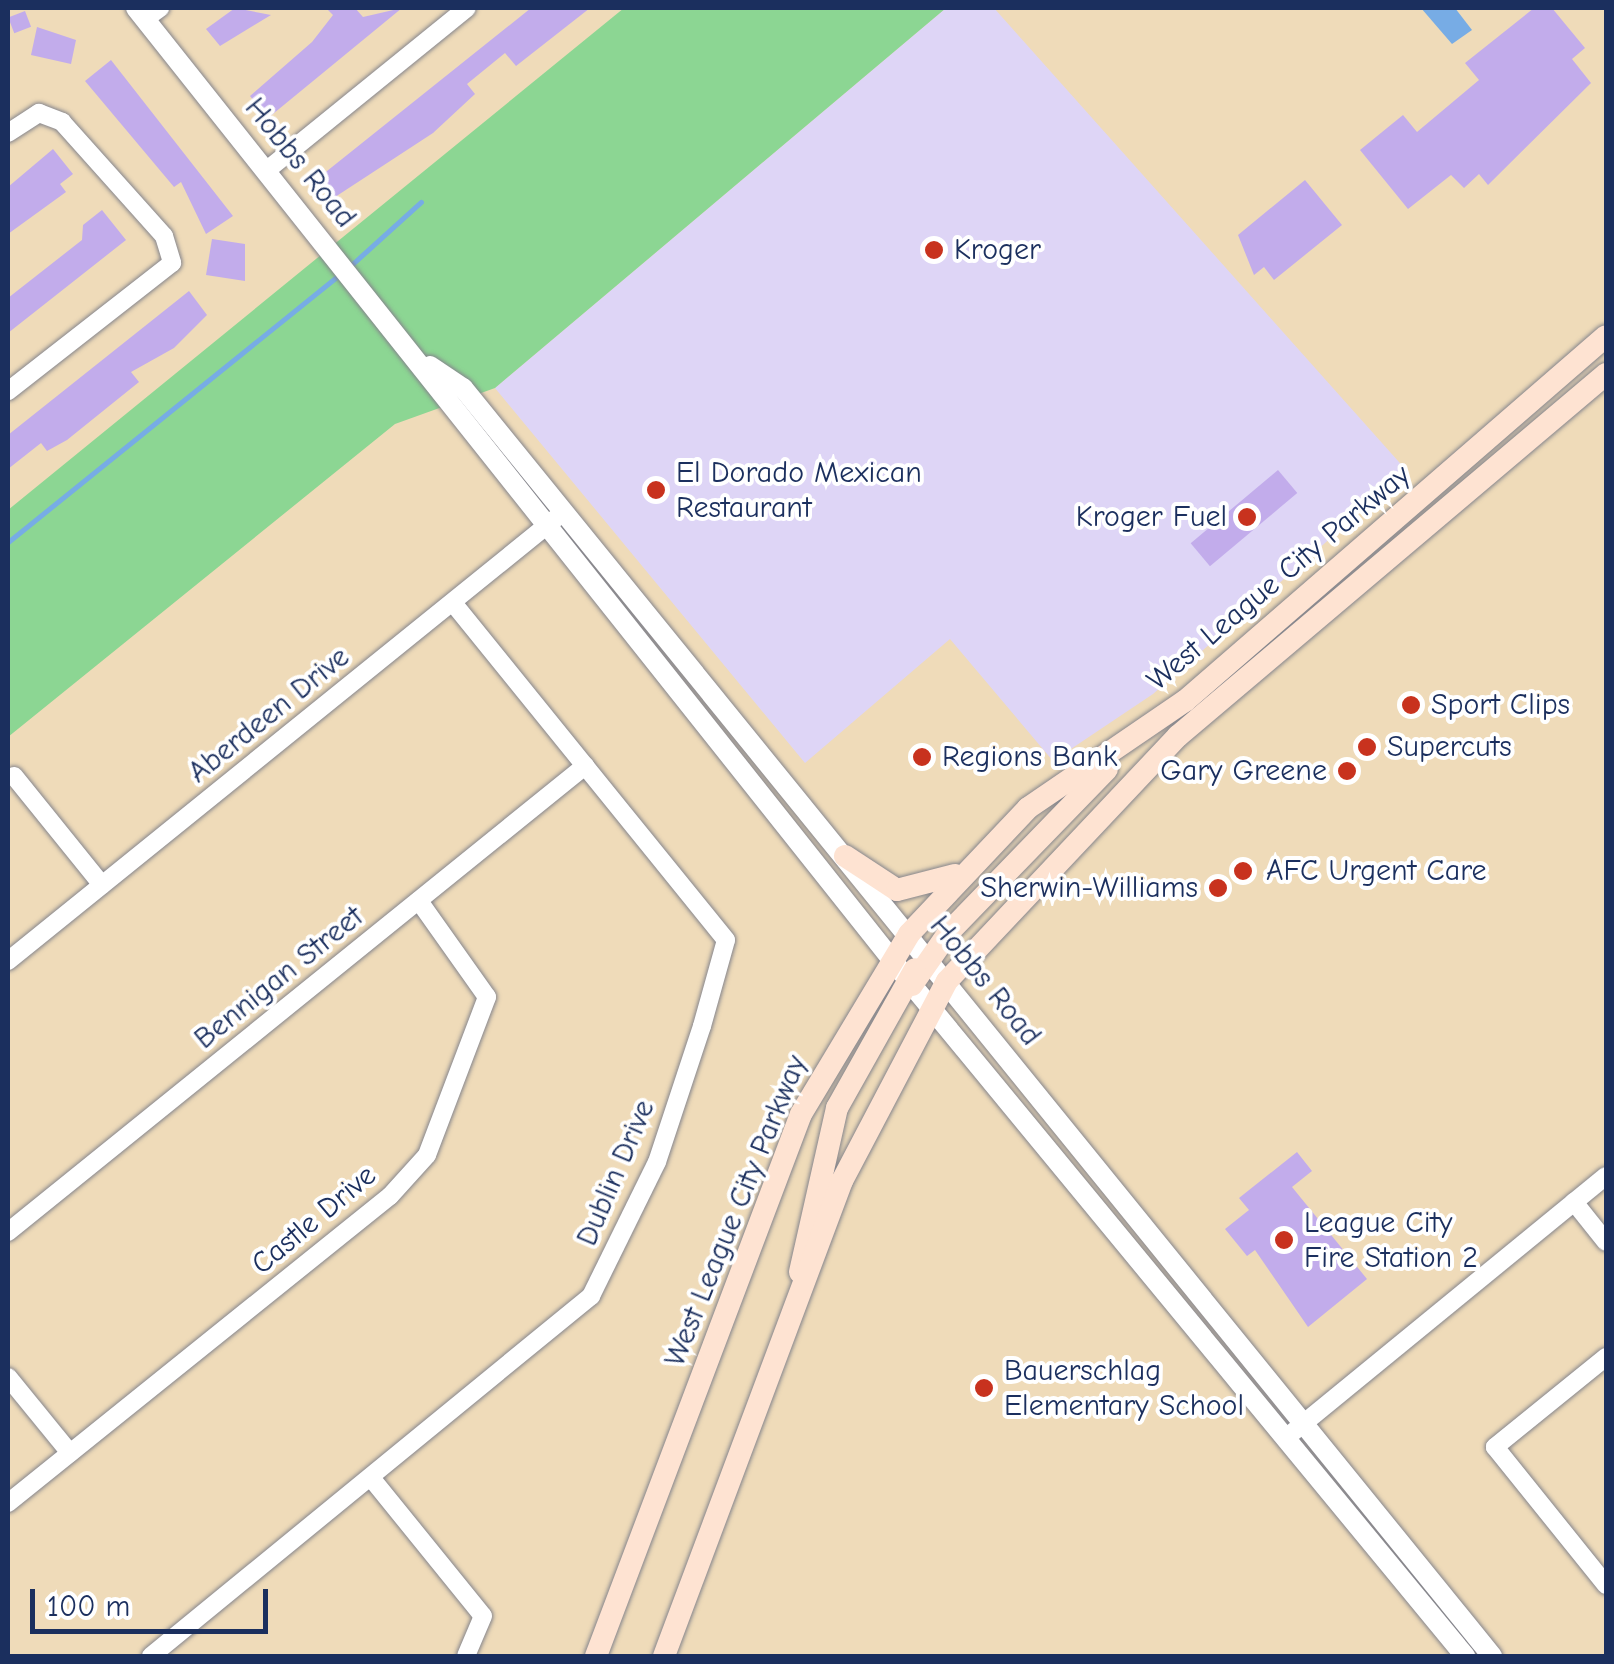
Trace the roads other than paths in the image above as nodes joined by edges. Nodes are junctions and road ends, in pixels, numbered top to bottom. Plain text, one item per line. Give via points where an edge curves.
1 (467, 8) edge
2 (147, 11) edge
3 (8, 133) edge
4 (267, 170) junction
5 (1604, 344) edge
6 (418, 357) junction
7 (1606, 374) edge
8 (8, 391) edge
9 (1404, 510) junction
10 (564, 512) junction
11 (544, 528) junction
12 (1417, 538) junction
13 (454, 604) junction
14 (1185, 701) junction
15 (585, 766) junction
16 (14, 776) dead end
17 (845, 856) junction
18 (958, 874) junction
19 (102, 885) junction
20 (419, 901) junction
21 (909, 934) junction
22 (927, 957) junction
23 (892, 960) junction
24 (8, 961) edge
25 (947, 981) junction
26 (910, 982) junction
27 (930, 1007) junction
28 (1606, 1176) edge
29 (1574, 1202) junction
30 (8, 1232) edge
31 (1606, 1242) edge
32 (794, 1310) junction
33 (1606, 1357) edge
34 (8, 1377) edge
35 (1295, 1430) junction
36 (70, 1453) junction
37 (372, 1479) junction
38 (8, 1503) edge
39 (1606, 1586) edge
40 (151, 1656) edge
41 (466, 1656) edge
42 (596, 1656) edge
43 (664, 1656) edge
44 (1465, 1656) edge
45 (1492, 1656) edge

1 - 4 street
2 - 4 street, Hobbs Road
3 - 8 street via 39,113 62,122 114,172 164,236 172,263
4 - 6 street, Hobbs Road
5 - 9 main road, West League City Parkway
6 - 10 street, Hobbs Road via 463,388
6 - 11 street, Hobbs Road
7 - 12 main road, West League City Parkway
9 - 12 main road
9 - 14 main road, West League City Parkway
10 - 11 street, Aberdeen Drive
10 - 17 street, Hobbs Road
11 - 13 street, Aberdeen Drive
11 - 23 street, Hobbs Road
12 - 25 main road, West League City Parkway via 1178,736
13 - 15 street, Dublin Drive
13 - 19 street, Aberdeen Drive
14 - 18 main road, West League City Parkway via 1028,808
14 - 22 main road via 1034,842
15 - 20 street, Bennigan Street
15 - 37 street, Dublin Drive via 726,940 702,1026 656,1162 591,1296
16 - 19 street
17 - 18 main road via 896,890
17 - 21 street, Hobbs Road
18 - 21 main road, West League City Parkway
19 - 24 street, Aberdeen Drive
20 - 30 street, Bennigan Street
20 - 36 street, Castle Drive via 487,997 427,1155 390,1196
21 - 22 street, Hobbs Road
21 - 23 main road, West League City Parkway
22 - 25 street, Hobbs Road
22 - 26 main road
23 - 26 street, Hobbs Road
23 - 42 main road, West League City Parkway via 801,1114
25 - 27 main road, West League City Parkway
25 - 35 street, Hobbs Road
26 - 27 street, Hobbs Road
26 - 32 main road via 828,1135
27 - 32 main road, West League City Parkway via 842,1181
27 - 35 street, Hobbs Road
28 - 29 street
29 - 31 street
29 - 35 street
32 - 43 main road, West League City Parkway
33 - 39 street via 1495,1447
34 - 36 street
35 - 44 street, Hobbs Road
35 - 45 street, Hobbs Road
36 - 38 street, Castle Drive
37 - 40 street, Dublin Drive
37 - 41 street via 483,1616

